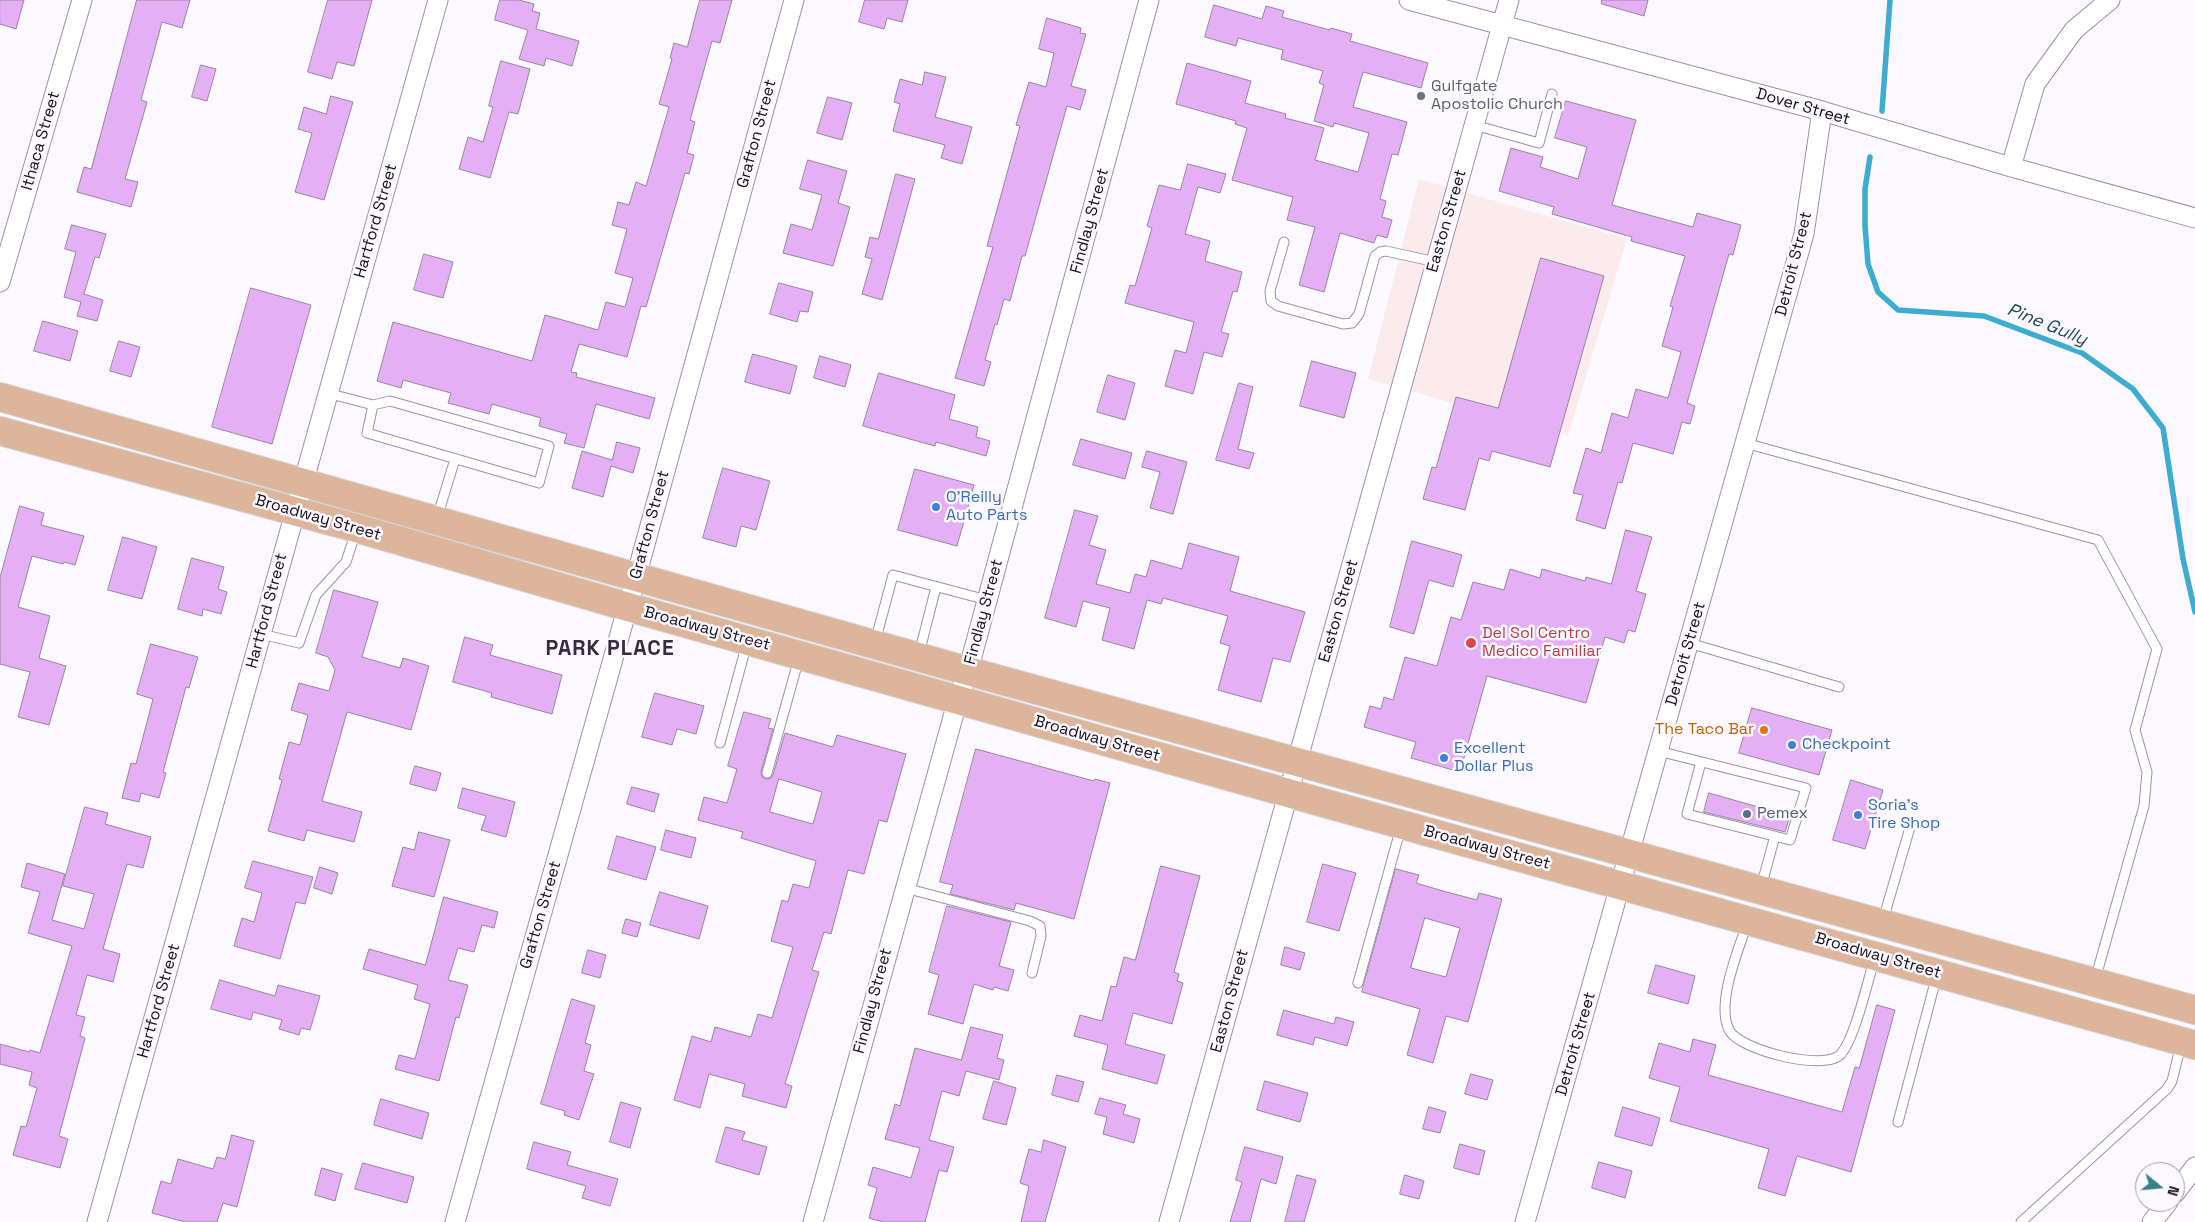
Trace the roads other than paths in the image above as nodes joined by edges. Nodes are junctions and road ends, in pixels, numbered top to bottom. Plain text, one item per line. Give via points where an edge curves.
1 (82, 0) edge
2 (438, 0) edge
3 (794, 0) edge
4 (1150, 0) edge
5 (1409, 0) edge
6 (1509, 0) edge
7 (2110, 0) edge
8 (1502, 26) junction
9 (1552, 94) dead end
10 (1822, 111) junction
11 (1474, 125) junction
12 (2011, 167) junction
13 (2195, 218) edge
14 (1284, 242) dead end
15 (1436, 262) junction
16 (0, 282) edge
17 (328, 393) junction
18 (0, 397) edge
19 (373, 405) junction
20 (0, 431) edge
21 (1745, 442) junction
22 (455, 458) junction
23 (304, 481) junction
24 (295, 511) junction
25 (437, 519) junction
26 (356, 528) junction
27 (636, 577) junction
28 (936, 587) junction
29 (987, 600) junction
30 (628, 607) junction
31 (261, 634) junction
32 (748, 640) junction
33 (1689, 643) junction
34 (874, 644) junction
35 (800, 655) junction
36 (918, 656) junction
37 (968, 671) junction
38 (1839, 687) dead end
39 (958, 698) junction
40 (720, 744) dead end
41 (1658, 751) junction
42 (1296, 762) junction
43 (1701, 762) junction
44 (767, 773) dead end
45 (1288, 793) junction
46 (1402, 824) junction
47 (1911, 824) dead end
48 (1775, 836) junction
49 (1629, 853) junction
50 (1620, 884) junction
51 (904, 888) junction
52 (1761, 889) junction
53 (1748, 920) junction
54 (1882, 923) junction
55 (1874, 955) junction
56 (1938, 972) junction
57 (1032, 973) dead end
58 (1358, 983) dead end
59 (2094, 983) junction
60 (2194, 1008) edge
61 (2188, 1043) edge
62 (1898, 1122) dead end
63 (2195, 1167) edge
64 (2185, 1180) edge
65 (2160, 1212) edge
66 (97, 1222) edge
67 (455, 1222) edge
68 (813, 1222) edge
69 (1169, 1222) edge
70 (1525, 1222) edge
71 (2020, 1222) edge
72 (2152, 1222) edge

1 - 16 street, Ithaca Street
2 - 17 street, Hartford Street
3 - 27 street, Grafton Street
4 - 29 street, Findlay Street
5 - 8 street, Dover Street
6 - 8 street, Easton Street
7 - 12 street via 2074,30 2035,84
8 - 10 street, Dover Street
8 - 11 street, Easton Street
9 - 11 lane via 1539,143
10 - 12 street, Dover Street
10 - 21 street, Detroit Street via 1804,234
11 - 15 street, Easton Street
12 - 13 street, Dover Street
14 - 15 lane via 1270,291 1271,301 1278,306 1343,324 1352,323 1359,314 1375,256 1380,252
15 - 42 street, Easton Street
17 - 19 lane
17 - 23 street, Hartford Street
18 - 23 main road, Broadway Street
19 - 22 lane via 367,433
19 - 22 lane via 390,401 549,446 539,483
20 - 24 main road, Broadway Street
21 - 33 street, Detroit Street
21 - 59 lane via 2098,540 2156,649 2136,730 2147,772 2144,806
22 - 25 lane
23 - 24 street, Hartford Street
23 - 25 main road, Broadway Street
24 - 26 main road, Broadway Street
24 - 31 street, Hartford Street
25 - 27 main road, Broadway Street
26 - 30 main road, Broadway Street
26 - 31 lane via 346,562 316,595 299,643
27 - 30 street, Grafton Street
27 - 34 main road, Broadway Street
28 - 29 lane
28 - 34 lane via 893,575
28 - 36 lane
29 - 37 street, Findlay Street
30 - 32 main road, Broadway Street
30 - 67 street, Grafton Street
31 - 66 street, Hartford Street
32 - 35 main road, Broadway Street
32 - 40 lane
33 - 38 lane
33 - 41 street, Detroit Street
34 - 36 main road, Broadway Street
35 - 39 main road, Broadway Street
35 - 44 lane
36 - 37 main road, Broadway Street
37 - 39 street, Findlay Street
37 - 42 main road, Broadway Street
39 - 45 main road, Broadway Street
39 - 51 street, Findlay Street
41 - 43 lane
41 - 49 street, Detroit Street
42 - 45 street, Easton Street
42 - 49 main road, Broadway Street
43 - 48 lane via 1687,814
43 - 48 lane via 1806,788 1790,840
45 - 46 main road, Broadway Street
45 - 69 street, Easton Street
46 - 50 main road, Broadway Street
46 - 58 lane
47 - 54 lane
48 - 52 lane
49 - 50 street, Detroit Street
49 - 52 main road, Broadway Street
50 - 53 main road, Broadway Street
50 - 70 street, Detroit Street
51 - 57 lane via 1040,926 1042,936
51 - 68 street, Findlay Street
52 - 54 main road, Broadway Street
53 - 55 main road, Broadway Street
53 - 55 lane via 1727,988 1724,1011 1729,1030 1748,1045 1803,1061 1824,1062 1839,1056 1850,1041
54 - 55 main road
54 - 59 main road, Broadway Street
55 - 56 main road, Broadway Street
56 - 61 main road, Broadway Street
56 - 62 lane
59 - 60 main road, Broadway Street
61 - 71 lane via 2167,1088
63 - 64 street
65 - 72 street

